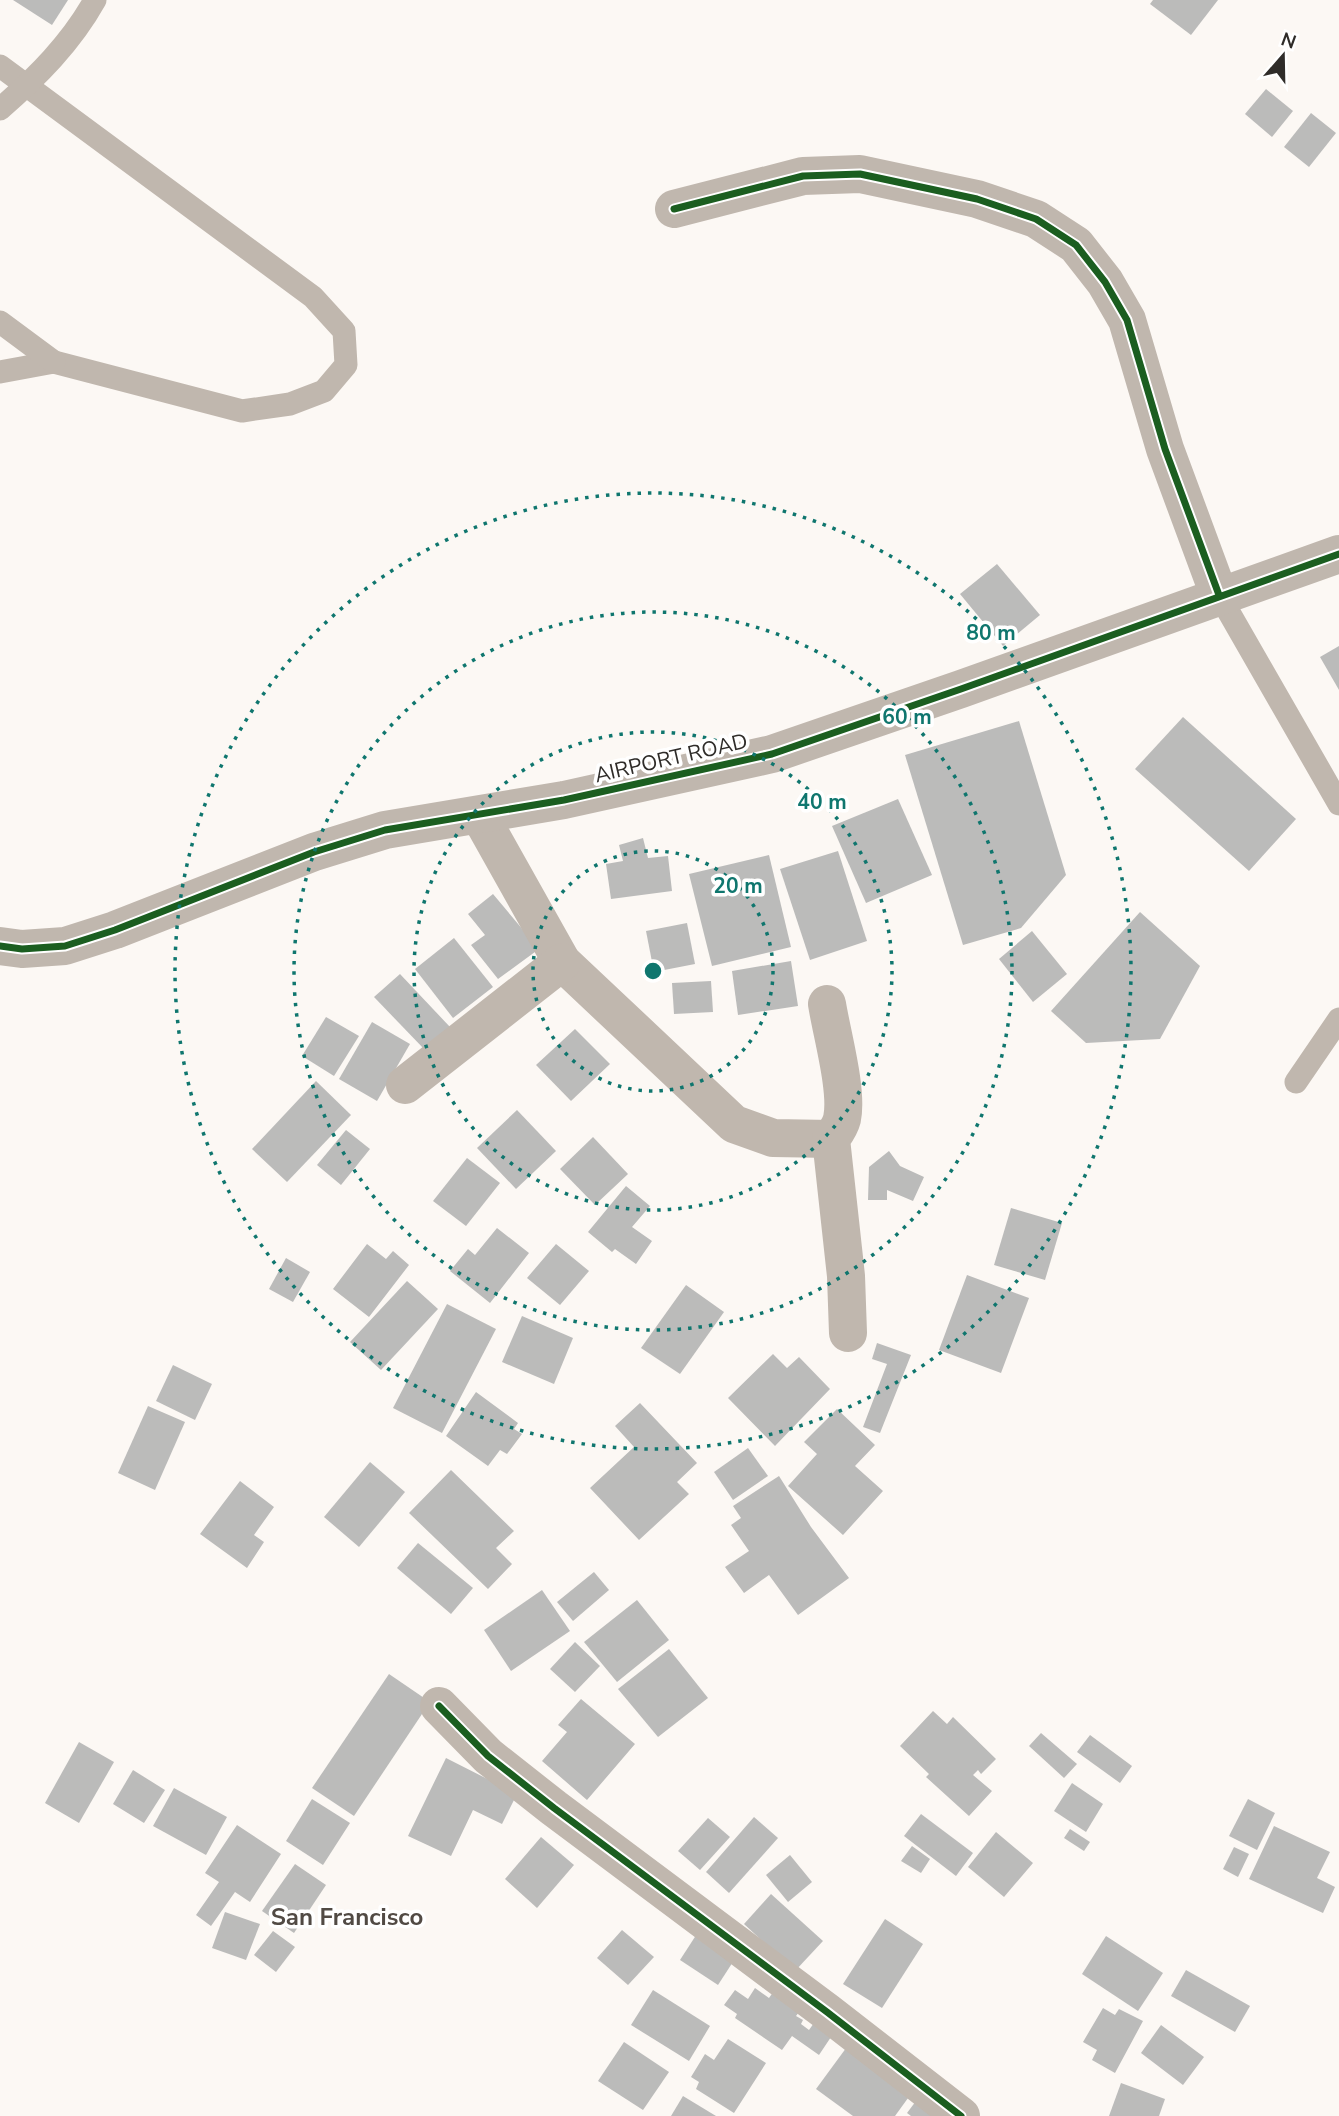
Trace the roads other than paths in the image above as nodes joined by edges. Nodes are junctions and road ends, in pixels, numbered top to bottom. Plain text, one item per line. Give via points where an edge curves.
1 (95, 0) edge
2 (0, 66) edge
3 (27, 86) junction
4 (0, 109) edge
5 (674, 209) dead end
6 (0, 322) edge
7 (54, 362) junction
8 (0, 372) edge
9 (1339, 554) edge
10 (1219, 595) junction
11 (1339, 804) edge
12 (480, 816) junction
13 (0, 946) edge
14 (562, 962) junction
15 (827, 1004) dead end
16 (1339, 1019) edge
17 (1296, 1082) dead end
18 (405, 1085) dead end
19 (831, 1139) junction
20 (848, 1334) dead end
21 (439, 1706) dead end
22 (961, 2116) edge

1 - 3 lane via 63,48
2 - 3 lane
3 - 4 lane
3 - 7 lane via 313,297 344,331 346,365 324,391 290,404 242,411
5 - 10 street via 803,176 860,174 976,199 1036,219 1076,245 1127,320 1166,449
6 - 7 lane
7 - 8 lane
9 - 10 street, AIRPORT ROAD
10 - 11 lane
10 - 12 street, AIRPORT ROAD via 772,754
12 - 13 street, AIRPORT ROAD via 385,830 314,852 65,946
12 - 14 street
14 - 18 street
14 - 19 street via 734,1124 773,1138
15 - 19 street via 843,1117
16 - 17 lane
19 - 20 street
21 - 22 street via 488,1756 545,1801

